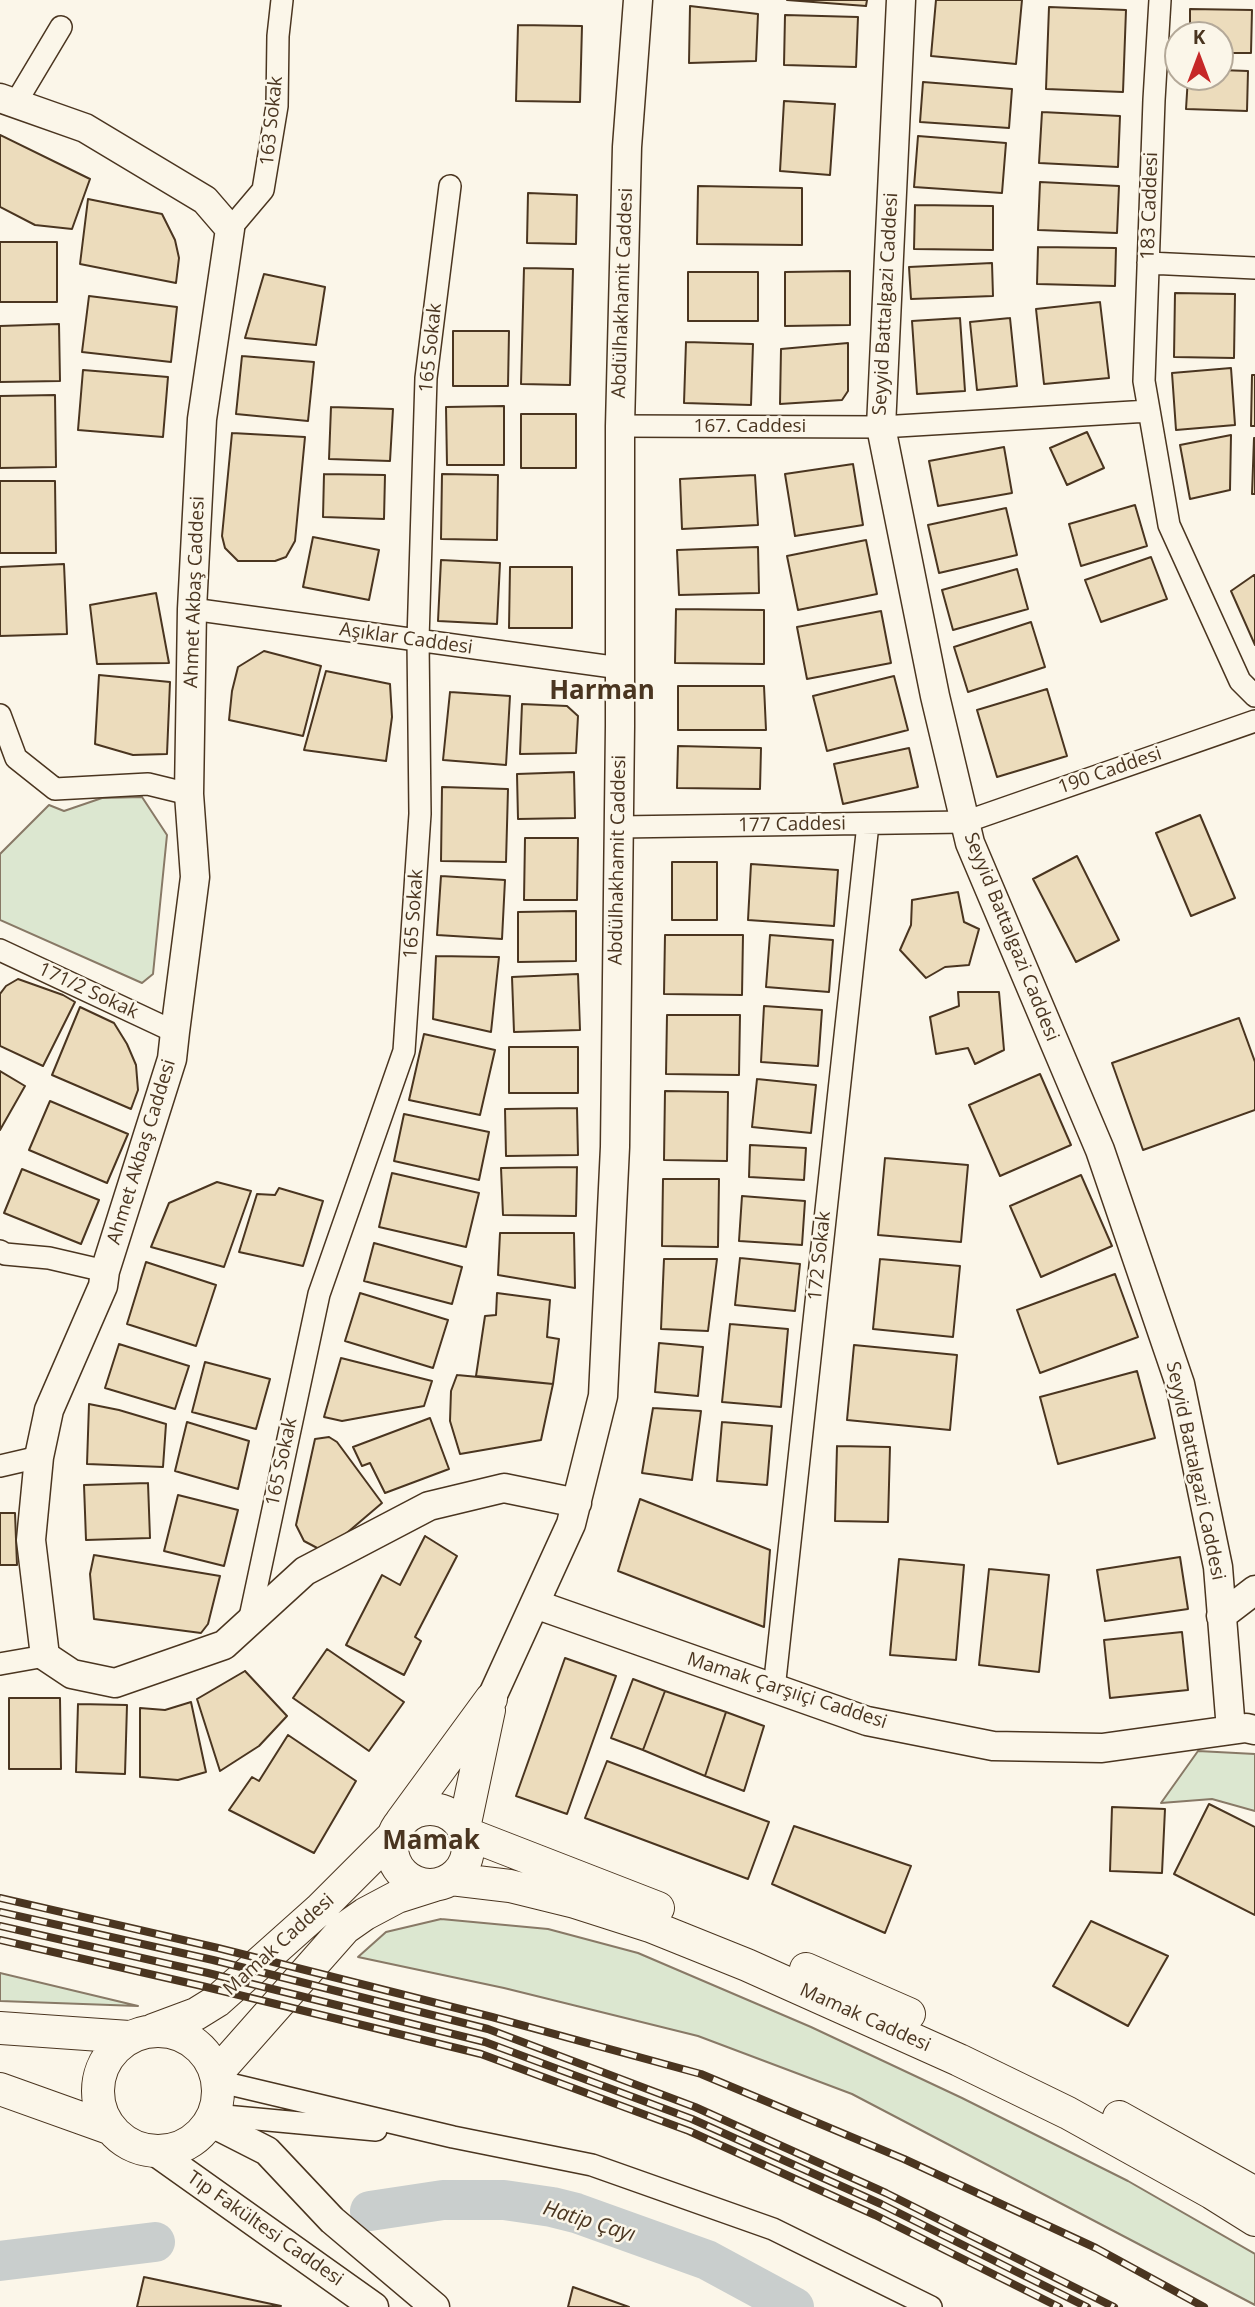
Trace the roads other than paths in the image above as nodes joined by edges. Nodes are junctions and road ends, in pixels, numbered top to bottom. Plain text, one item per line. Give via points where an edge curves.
1 (282, 0) edge
2 (638, 0) edge
3 (901, 0) edge
4 (1160, 0) edge
5 (61, 27) dead end
6 (8, 101) edge
7 (450, 186) dead end
8 (230, 229) junction
9 (1148, 263) junction
10 (1255, 268) edge
11 (1149, 411) junction
12 (620, 426) junction
13 (881, 427) junction
14 (192, 609) junction
15 (418, 640) junction
16 (620, 668) junction
17 (1255, 696) edge
18 (0, 715) edge
19 (1255, 721) edge
20 (189, 794) junction
21 (965, 822) junction
22 (868, 824) junction
23 (618, 827) junction
24 (0, 950) edge
25 (175, 1032) junction
26 (2, 1254) edge
27 (105, 1271) junction
28 (39, 1457) junction
29 (0, 1466) edge
30 (577, 1503) junction
31 (1255, 1590) edge
32 (535, 1604) junction
33 (1222, 1616) junction
34 (249, 1622) junction
35 (45, 1656) junction
36 (0, 1664) edge
37 (774, 1689) junction
38 (491, 1699) junction
39 (1243, 1730) edge
40 (397, 1829) junction
41 (464, 1831) junction
42 (444, 1882) junction
43 (0, 2028) edge
44 (139, 2034) junction
45 (217, 2078) junction
46 (0, 2089) edge
47 (212, 2118) junction
48 (109, 2128) junction
49 (453, 2137) junction
50 (156, 2152) junction
51 (1255, 2193) edge
52 (1255, 2220) edge
53 (374, 2307) edge
54 (435, 2307) edge
55 (932, 2307) edge

1 - 8 street, 163 Sokak via 277,106 263,190
2 - 12 street, Abdülhakhamit Caddesi via 627,146
3 - 13 street, Seyyid Battalgazi Caddesi
4 - 9 street, 183 Caddesi
5 - 6 street
6 - 8 street via 85,128 205,200
7 - 15 street, 165 Sokak via 426,377
8 - 14 street, Ahmet Akbaş Caddesi via 202,419
9 - 10 street
9 - 11 street, 183 Caddesi via 1144,381
11 - 13 street, 167. Caddesi
11 - 17 street, 183 Caddesi via 1169,526 1240,681
12 - 13 street, 167. Caddesi
12 - 16 street, Abdülhakhamit Caddesi
13 - 21 street, Seyyid Battalgazi Caddesi
14 - 15 street, Aşıklar Caddesi
14 - 20 street, Ahmet Akbaş Caddesi
15 - 16 street, Aşıklar Caddesi
15 - 34 street, 165 Sokak via 420,814 404,1051 319,1294
16 - 23 street, Abdülhakhamit Caddesi
18 - 20 street via 16,758 55,789 148,784
19 - 21 street, 190 Caddesi
20 - 25 street, Ahmet Akbaş Caddesi via 195,877
21 - 22 street, 177 Caddesi
21 - 33 street, Seyyid Battalgazi Caddesi via 1100,1150 1180,1384 1218,1567
22 - 23 street, 177 Caddesi
22 - 37 street, 172 Sokak
23 - 30 street, Abdülhakhamit Caddesi via 615,1147 603,1396
24 - 25 street, 171/2 Sokak
25 - 27 street, Ahmet Akbaş Caddesi via 172,1059
26 - 27 street via 50,1258
27 - 28 street, Ahmet Akbaş Caddesi via 103,1286 49,1410
28 - 29 street
28 - 35 street, Ahmet Akbaş Caddesi via 31,1540
30 - 32 street, Abdülhakhamit Caddesi
30 - 34 street via 503,1488 429,1506 305,1571
31 - 33 street
32 - 37 street, Mamak Çarşıiçi Caddesi
32 - 38 street, Abdülhakhamit Caddesi
33 - 39 street, Seyyid Battalgazi Caddesi
34 - 35 street via 224,1646 115,1684 72,1674
35 - 36 street
37 - 39 street, Mamak Çarşıiçi Caddesi via 867,1721 993,1746 1102,1748
38 - 40 main road
38 - 41 main road
40 - 41 main road via 410,1815 433,1809 456,1819
40 - 42 main road via 392,1848 401,1872 424,1884
40 - 44 main road, Mamak Caddesi via 319,1910 217,2001 196,2014
41 - 42 main road via 465,1863
41 - 51 main road, Mamak Caddesi via 851,1988 1076,2093
42 - 45 main road, Mamak Caddesi via 397,1897 345,1928
42 - 52 main road, Mamak Caddesi via 510,1886 575,1902 747,1965 1068,2113
43 - 44 main road, Mamak Caddesi
44 - 45 main road via 167,2031 185,2037 210,2060
44 - 48 main road via 114,2049 98,2079 99,2105
45 - 47 main road via 219,2095
45 - 49 street
46 - 48 main road
47 - 49 street
47 - 50 main road via 191,2143
47 - 54 street via 267,2151 332,2220
48 - 50 main road via 130,2145
49 - 55 street via 592,2165 773,2229
50 - 53 street, Tıp Fakültesi Caddesi

